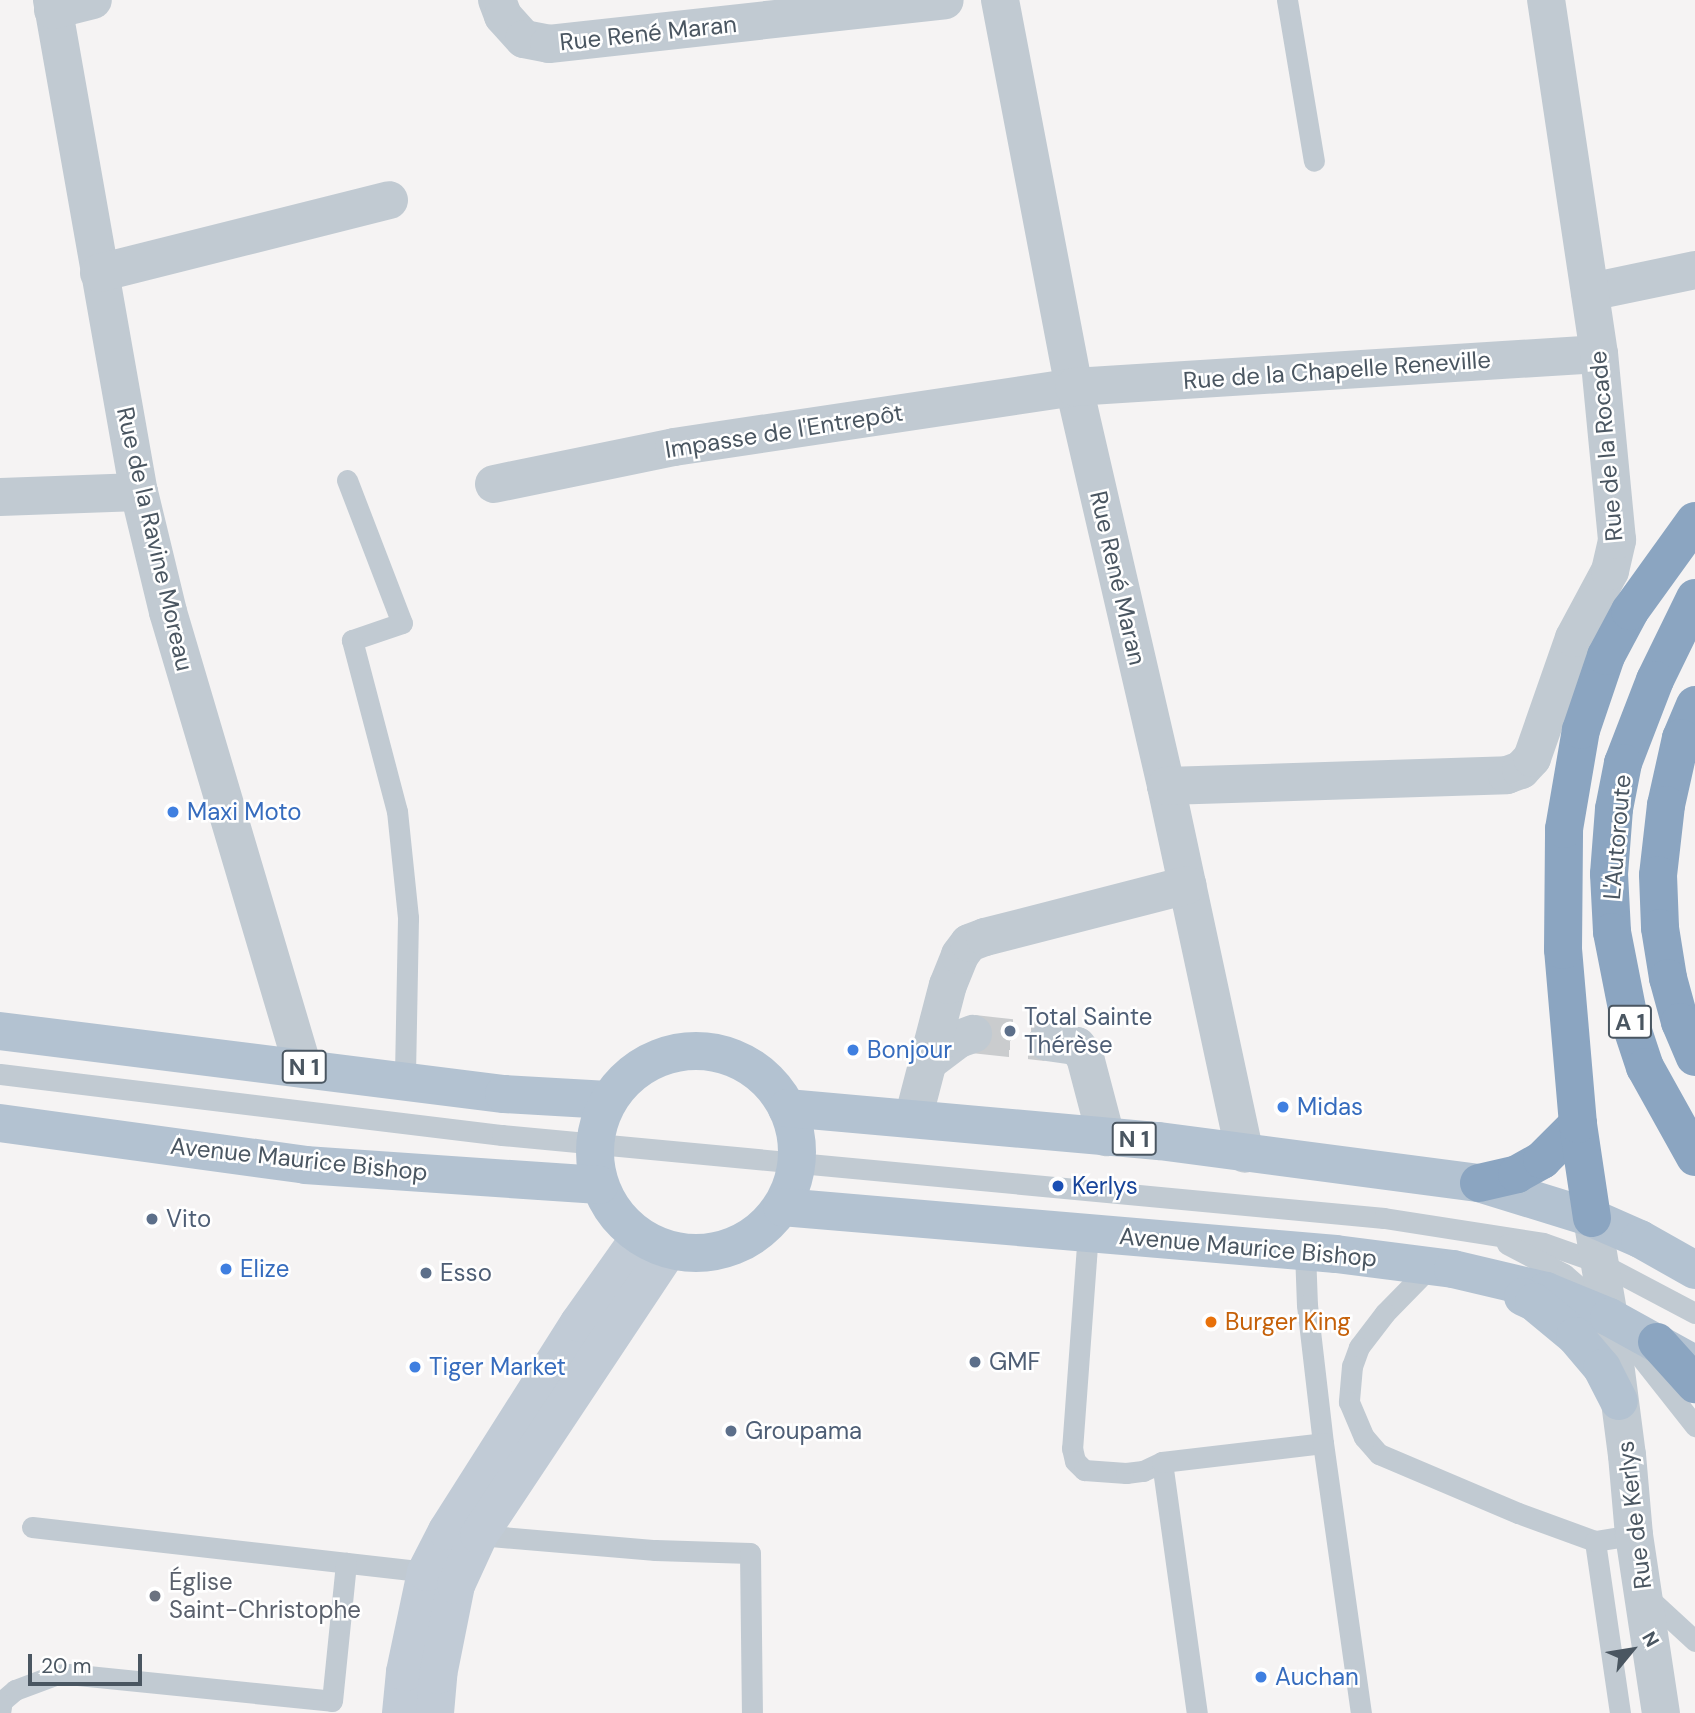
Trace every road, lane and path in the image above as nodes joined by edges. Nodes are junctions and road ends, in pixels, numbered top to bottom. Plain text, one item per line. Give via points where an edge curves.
1 (93, 0) edge
2 (497, 0) edge
3 (945, 0) edge
4 (1000, 0) edge
5 (1287, 0) edge
6 (1546, 0) edge
7 (53, 5) edge
8 (1314, 161) dead end
9 (389, 200) dead end
10 (1695, 270) edge
11 (99, 273) junction
12 (1590, 292) junction
13 (1599, 354) junction
14 (1074, 387) junction
15 (347, 480) dead end
16 (494, 484) dead end
17 (139, 492) junction
18 (0, 497) edge
19 (1695, 521) edge
20 (1695, 598) edge
21 (1695, 705) edge
22 (1166, 786) junction
23 (1187, 885) junction
24 (0, 1031) edge
25 (973, 1034) tunnel mouth
26 (1047, 1042) tunnel mouth
27 (1695, 1057) edge
28 (928, 1062) junction
29 (303, 1067) junction
30 (0, 1073) edge
31 (405, 1079) junction
32 (608, 1100) junction
33 (787, 1108) junction
34 (913, 1119) junction
35 (0, 1122) edge
36 (1577, 1124) junction
37 (1106, 1137) junction
38 (594, 1144) junction
39 (1245, 1154) junction
40 (1695, 1157) edge
41 (797, 1164) junction
42 (1479, 1184) junction
43 (599, 1185) junction
44 (782, 1207) junction
45 (1592, 1218) junction
46 (1088, 1232) junction
47 (1479, 1233) junction
48 (654, 1244) junction
49 (1305, 1251) junction
50 (1600, 1263) junction
51 (1442, 1267) junction
52 (1695, 1270) edge
53 (1695, 1313) edge
54 (1609, 1317) junction
55 (1657, 1342) junction
56 (1695, 1364) edge
57 (1695, 1384) edge
58 (1619, 1401) junction
59 (1695, 1426) edge
60 (1323, 1443) junction
61 (1161, 1462) junction
62 (32, 1527) dead end
63 (480, 1535) junction
64 (1634, 1535) junction
65 (1595, 1541) junction
66 (346, 1563) junction
67 (426, 1572) junction
68 (1643, 1594) junction
69 (1695, 1641) edge
70 (331, 1707) edge
71 (0, 1713) edge
72 (401, 1713) edge
73 (435, 1713) edge
74 (752, 1713) edge
75 (1197, 1713) edge
76 (1361, 1713) edge
77 (1620, 1713) edge
78 (1661, 1713) edge

1 - 7 street
2 - 3 street, Rue René Maran via 503,16 524,38 549,44
4 - 14 street, Rue René Maran
5 - 8 lane
6 - 12 street, Rue de la Rocade
7 - 11 street, Rue de la Ravine Moreau
9 - 11 street
10 - 12 street
11 - 17 street, Rue de la Ravine Moreau
12 - 13 street, Rue de la Rocade
13 - 14 street, Rue de la Chapelle Reneville
13 - 22 street, Rue de la Rocade via 1615,554 1574,638 1532,758 1521,770 1507,775 1434,779
14 - 16 street, Impasse de l'Entrepôt via 674,447
14 - 22 street, Rue René Maran
15 - 31 lane via 402,624 352,640 397,811 408,918
17 - 18 street
17 - 29 street, Rue de la Ravine Moreau via 168,612
19 - 36 highway via 1630,611 1606,656 1581,730 1572,775 1562,886
20 - 40 highway, L'Autoroute / A 1 via 1655,680 1623,763 1609,874 1612,932 1629,1019 1644,1067
21 - 27 highway, L'Autoroute / A 1 via 1681,738 1666,805 1658,875 1668,978
22 - 23 street, Rue René Maran
23 - 28 street via 969,943 948,985
23 - 39 street, Rue René Maran
24 - 29 main road, N 1
25 - 28 street
26 - 37 street via 1077,1046 1086,1057
28 - 34 street
29 - 31 main road, N 1
30 - 38 lane via 330,1116
31 - 32 main road, N 1 via 504,1094
32 - 33 main road via 626,1078 648,1062 700,1050 727,1055 751,1068 772,1086
32 - 38 main road
33 - 34 main road, N 1
33 - 41 main road via 794,1126
34 - 37 main road, N 1
35 - 43 main road, Avenue Maurice Bishop via 305,1165
36 - 42 highway via 1542,1160 1517,1174
36 - 45 highway
37 - 39 main road, N 1
38 - 41 lane
38 - 43 main road
39 - 42 main road, N 1
41 - 44 main road
41 - 47 lane via 1384,1218
42 - 45 main road, N 1
43 - 48 main road via 609,1205
44 - 46 main road, Avenue Maurice Bishop
44 - 48 main road via 752,1238 732,1248 711,1253
45 - 50 street, Rue de Kerlys
45 - 52 main road, N 1
46 - 49 main road, Avenue Maurice Bishop
46 - 61 lane via 1072,1448 1075,1461 1084,1469 1126,1474
47 - 50 lane via 1543,1243
47 - 54 lane via 1564,1273
48 - 63 main road
48 - 67 main road via 495,1451
49 - 51 main road, Avenue Maurice Bishop
49 - 60 lane
50 - 53 lane
50 - 54 street, Rue de Kerlys
51 - 54 main road, Avenue Maurice Bishop via 1546,1291
51 - 58 main road via 1534,1301 1602,1368
51 - 65 lane via 1385,1313 1360,1347 1352,1366 1349,1402 1364,1437 1379,1454
54 - 55 main road, Avenue Maurice Bishop
54 - 58 street, Rue de Kerlys
54 - 59 lane
55 - 56 main road, Avenue Maurice Bishop
55 - 57 highway
58 - 64 street, Rue de Kerlys
60 - 61 lane
60 - 76 lane
61 - 75 lane
62 - 66 lane
63 - 73 main road via 456,1585
63 - 74 lane via 750,1553
64 - 65 lane
64 - 68 street, Rue de Kerlys
65 - 77 lane
66 - 67 lane
66 - 70 lane
67 - 72 main road
68 - 69 lane
68 - 78 street, Rue de Kerlys
70 - 71 lane via 68,1674 15,1689 2,1701

